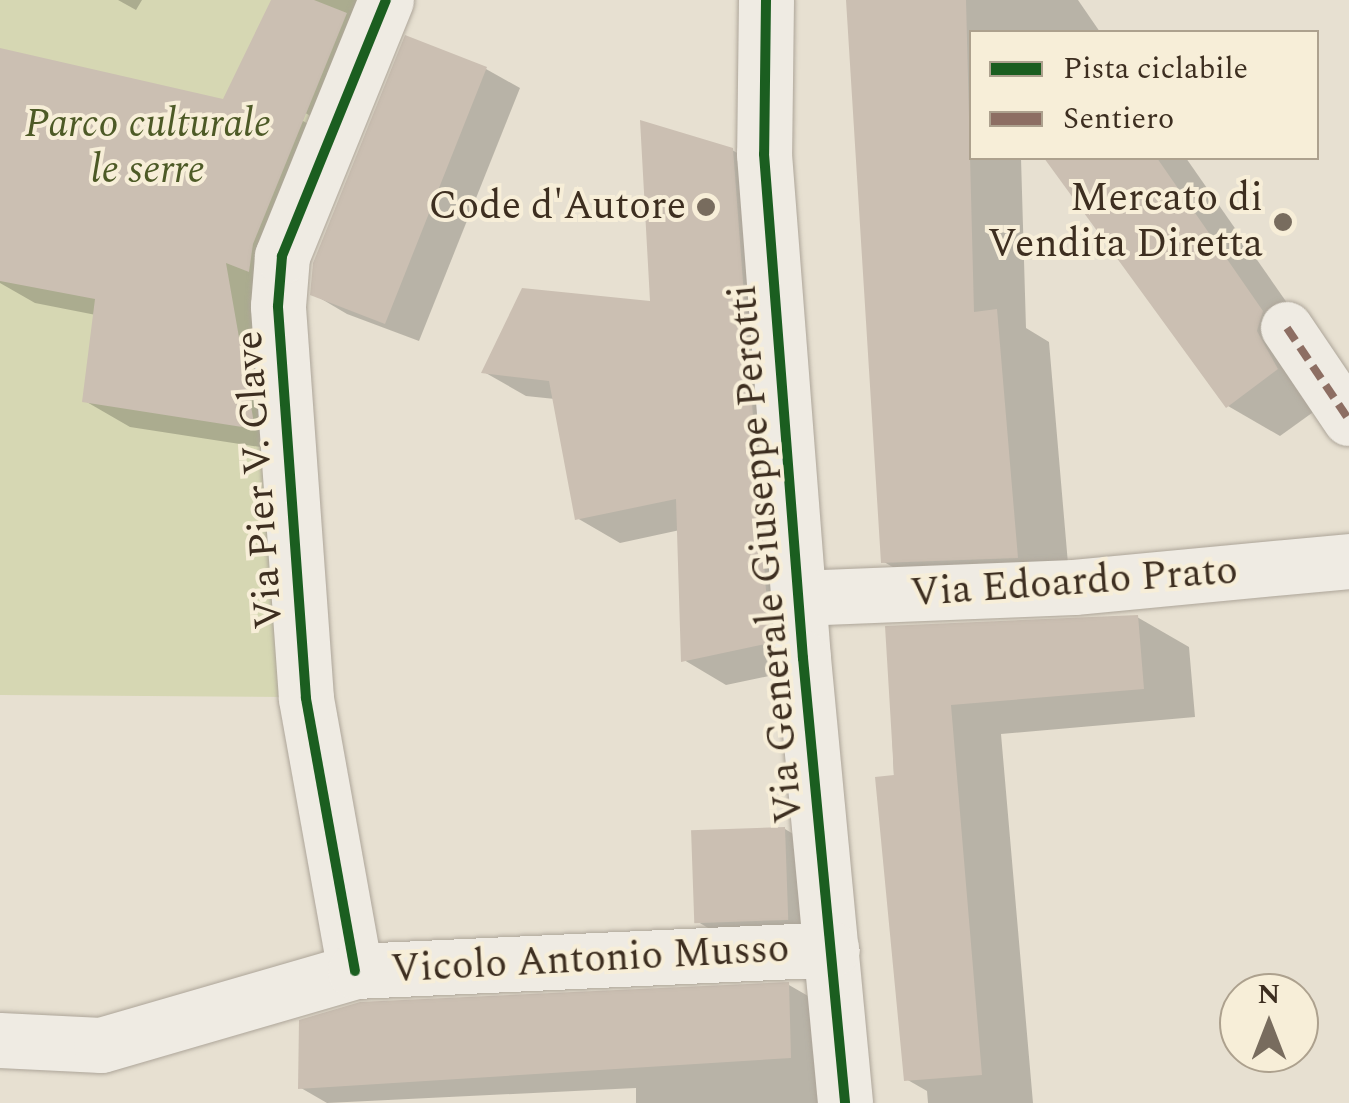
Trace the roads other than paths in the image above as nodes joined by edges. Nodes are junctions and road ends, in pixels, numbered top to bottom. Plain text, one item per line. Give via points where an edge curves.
1 (386, 0) edge
2 (766, 0) edge
3 (1287, 328) dead end
4 (1349, 420) edge
5 (1349, 561) edge
6 (798, 598) junction
7 (831, 948) junction
8 (355, 971) junction
9 (0, 1040) edge
10 (845, 1103) edge

1 - 8 street, Via Pier V. Clave via 282,256 278,306 306,698
2 - 6 street, Via Generale Giuseppe Perotti via 764,154
3 - 4 street
5 - 6 street, Via Edoardo Prato via 1074,588
6 - 7 street, Via Generale Giuseppe Perotti
7 - 8 street, Vicolo Antonio Musso
7 - 10 street, Via Generale Giuseppe Perotti
8 - 9 street, Vicolo Antonio Musso via 101,1045

